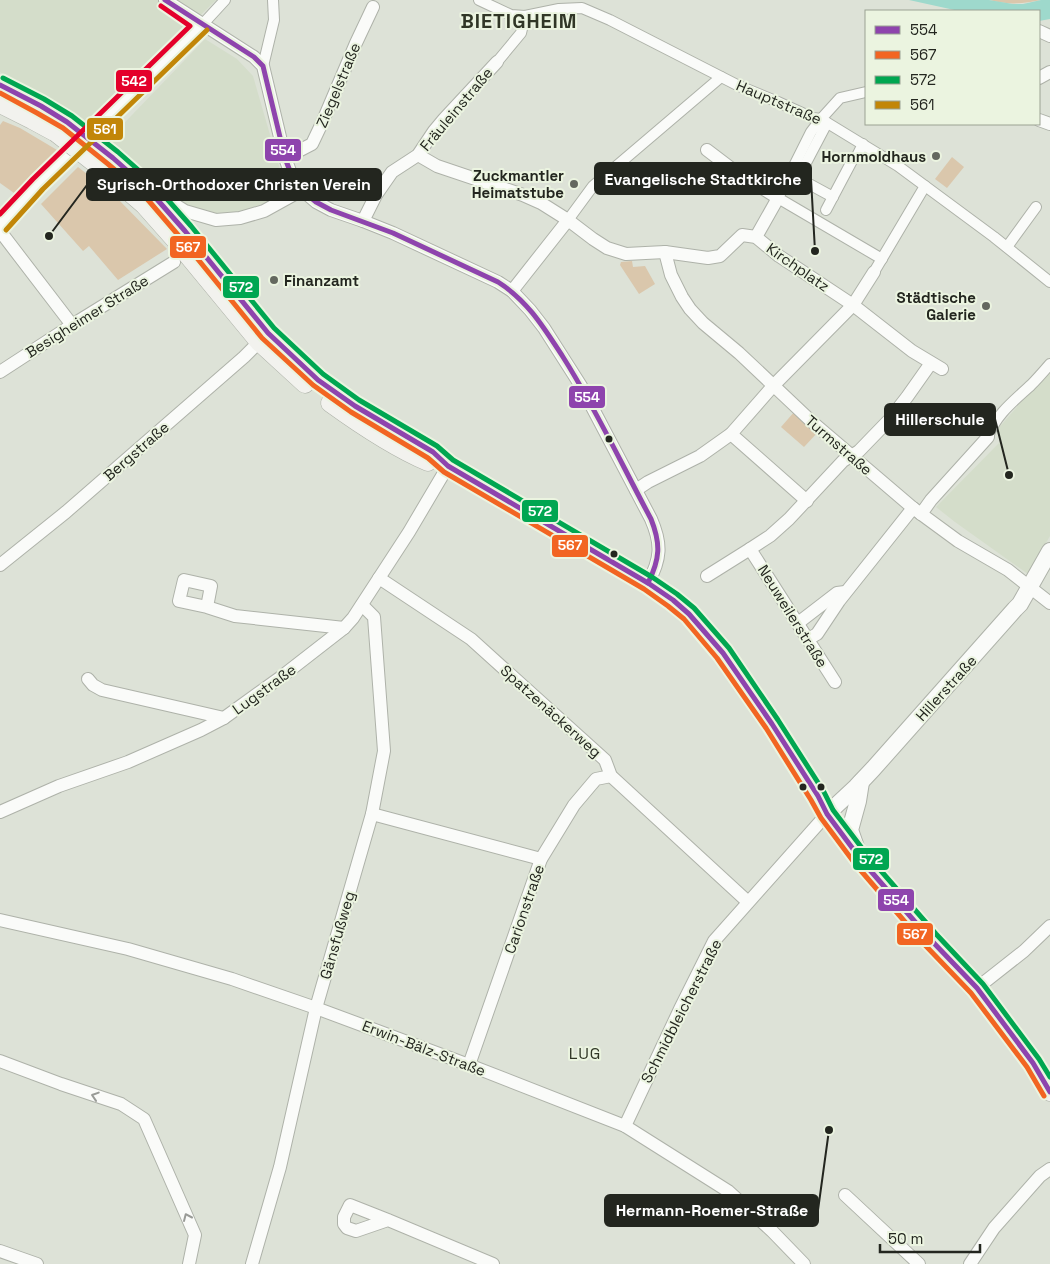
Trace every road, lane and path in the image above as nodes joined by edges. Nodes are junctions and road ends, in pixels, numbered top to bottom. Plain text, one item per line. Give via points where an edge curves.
1 (164, 0) edge
2 (225, 0) edge
3 (273, 0) edge
4 (479, 0) edge
5 (375, 3) edge
6 (525, 16) junction
7 (202, 24) junction
8 (497, 62) joint
9 (263, 66) junction
10 (721, 77) junction
11 (0, 85) edge
12 (865, 92) edge
13 (0, 104) edge
14 (824, 121) junction
15 (62, 128) junction
16 (863, 144) junction
17 (707, 150) dead end
18 (418, 155) junction
19 (285, 158) junction
20 (855, 161) dead end
21 (108, 163) junction
22 (925, 186) junction
23 (147, 188) junction
24 (302, 190) junction
25 (833, 197) junction
26 (778, 198) junction
27 (1036, 207) dead end
28 (568, 220) junction
29 (363, 221) junction
30 (0, 225) edge
31 (0, 231) edge
32 (180, 236) junction
33 (756, 237) junction
34 (1006, 247) junction
35 (665, 252) junction
36 (882, 259) junction
37 (174, 262) dead end
38 (874, 272) joint
39 (1050, 282) edge
40 (512, 291) junction
41 (854, 305) junction
42 (72, 325) junction
43 (264, 337) junction
44 (1050, 364) edge
45 (936, 366) joint
46 (0, 372) edge
47 (773, 386) junction
48 (731, 434) junction
49 (988, 437) joint
50 (851, 456) junction
51 (448, 466) junction
52 (636, 490) junction
53 (807, 501) junction
54 (917, 511) junction
55 (750, 549) junction
56 (1050, 551) edge
57 (0, 566) edge
58 (707, 576) dead end
59 (379, 578) junction
60 (648, 583) junction
61 (1029, 586) junction
62 (847, 591) junction
63 (1050, 603) edge
64 (362, 606) junction
65 (207, 607) dead end
66 (798, 623) junction
67 (344, 628) junction
68 (808, 639) junction
69 (88, 679) dead end
70 (835, 682) dead end
71 (224, 718) junction
72 (611, 776) junction
73 (861, 782) junction
74 (0, 812) edge
75 (372, 814) junction
76 (827, 814) junction
77 (541, 859) junction
78 (862, 861) junction
79 (748, 902) junction
80 (0, 920) edge
81 (1050, 926) edge
82 (977, 988) junction
83 (316, 1008) junction
84 (0, 1061) edge
85 (469, 1065) junction
86 (1050, 1092) edge
87 (625, 1126) junction
88 (1050, 1169) edge
89 (845, 1195) dead end
90 (388, 1220) dead end
91 (0, 1251) edge
92 (37, 1264) edge
93 (189, 1264) edge
94 (252, 1264) edge
95 (493, 1264) edge
96 (804, 1264) edge
97 (919, 1264) edge
98 (970, 1264) edge

1 - 7 street
2 - 7 street
3 - 9 street via 274,20
4 - 6 street, Hauptstraße via 511,15
5 - 19 street, Ziegelstraße via 312,144
6 - 8 street, Fräuleinstraße via 521,33
6 - 10 street, Hauptstraße via 559,8 582,8
7 - 9 street
7 - 30 street
8 - 18 street, Fräuleinstraße via 444,118
9 - 19 street
10 - 14 street, Hauptstraße
10 - 28 street via 671,115 593,186
11 - 15 main road via 40,106
12 - 14 street via 840,98
13 - 15 main road via 32,120
14 - 16 street, Hauptstraße
14 - 25 street via 798,178
14 - 26 street via 812,132
15 - 21 main road, bridge
16 - 22 street, Hauptstraße
16 - 25 street
17 - 26 street
18 - 28 street via 437,166 529,197
18 - 29 street, Fräuleinstraße via 392,172
19 - 24 street via 293,179
20 - 25 street via 825,214
21 - 23 main road
21 - 32 main road via 144,206
22 - 34 street, Hauptstraße
22 - 36 street
23 - 24 street via 185,211 216,220 264,212
23 - 32 main road
24 - 29 street via 331,210
26 - 33 street, Kirchplatz
26 - 36 street
27 - 34 street
28 - 35 street via 607,248 626,254
28 - 40 street
29 - 40 street via 470,268
31 - 42 street
32 - 43 main road
33 - 35 street via 742,235 720,256 708,258
33 - 41 street, Kirchplatz
34 - 39 street, Hauptstraße
35 - 47 street, Turmstraße via 670,275 690,309
36 - 38 street
37 - 42 street, Besigheimer Straße
38 - 41 street
40 - 52 street via 544,328 580,386
41 - 45 street, Kirchplatz
41 - 47 street
42 - 46 street, Besigheimer Straße
43 - 51 main road via 355,406 433,452
43 - 57 street, Bergstraße
44 - 49 street via 1008,406 991,427
45 - 50 street, Neuweilerstraße via 889,420
47 - 48 street
47 - 50 street, Turmstraße
48 - 52 street via 700,456
48 - 53 street
49 - 54 street
50 - 53 street, Neuweilerstraße
50 - 54 street, Turmstraße
51 - 59 street, Lugstraße
51 - 60 main road
52 - 60 street via 656,530 658,545 658,561
53 - 55 street, Neuweilerstraße
54 - 61 street, Turmstraße
54 - 62 street
55 - 58 street, Neuweilerstraße
55 - 66 street, Neuweilerstraße
56 - 61 street, Hillerstraße
59 - 64 street, Lugstraße
59 - 72 street, Spatzenäckerweg via 471,639 606,760
60 - 76 main road via 689,614 723,653
61 - 63 street, Turmstraße
61 - 73 street, Hillerstraße via 1015,609
62 - 66 street via 837,593
62 - 68 street via 817,634
64 - 67 street, Lugstraße
64 - 75 street, Gänsfußweg via 374,617 384,751
65 - 67 street via 242,617
66 - 68 street, Neuweilerstraße
67 - 71 street, Lugstraße
68 - 70 street, Neuweilerstraße
69 - 71 street via 102,690
71 - 74 street, Lugstraße via 128,762 59,786
72 - 77 street, Carionstraße via 596,779 574,805
72 - 79 street, Spatzenäckerweg
73 - 76 street, Hillerstraße
73 - 78 street via 850,830
75 - 77 street
75 - 83 street, Gänsfußweg
76 - 78 main road
76 - 79 street, Schmidbleicherstraße
77 - 85 street, Carionstraße
78 - 82 main road
79 - 87 street, Schmidbleicherstraße via 714,941
80 - 83 street, Erwin-Bälz-Straße via 128,949 232,979
81 - 82 street
82 - 86 main road via 1033,1063
83 - 85 street, Erwin-Bälz-Straße
83 - 94 street, Gänsfußweg via 280,1167
93 -> 84 street via 195,1235 144,1119 121,1104
85 - 87 street, Erwin-Bälz-Straße
87 - 96 street, Erwin-Bälz-Straße via 728,1191
88 - 98 street via 994,1228
89 - 97 street
90 - 95 street
91 - 92 street

